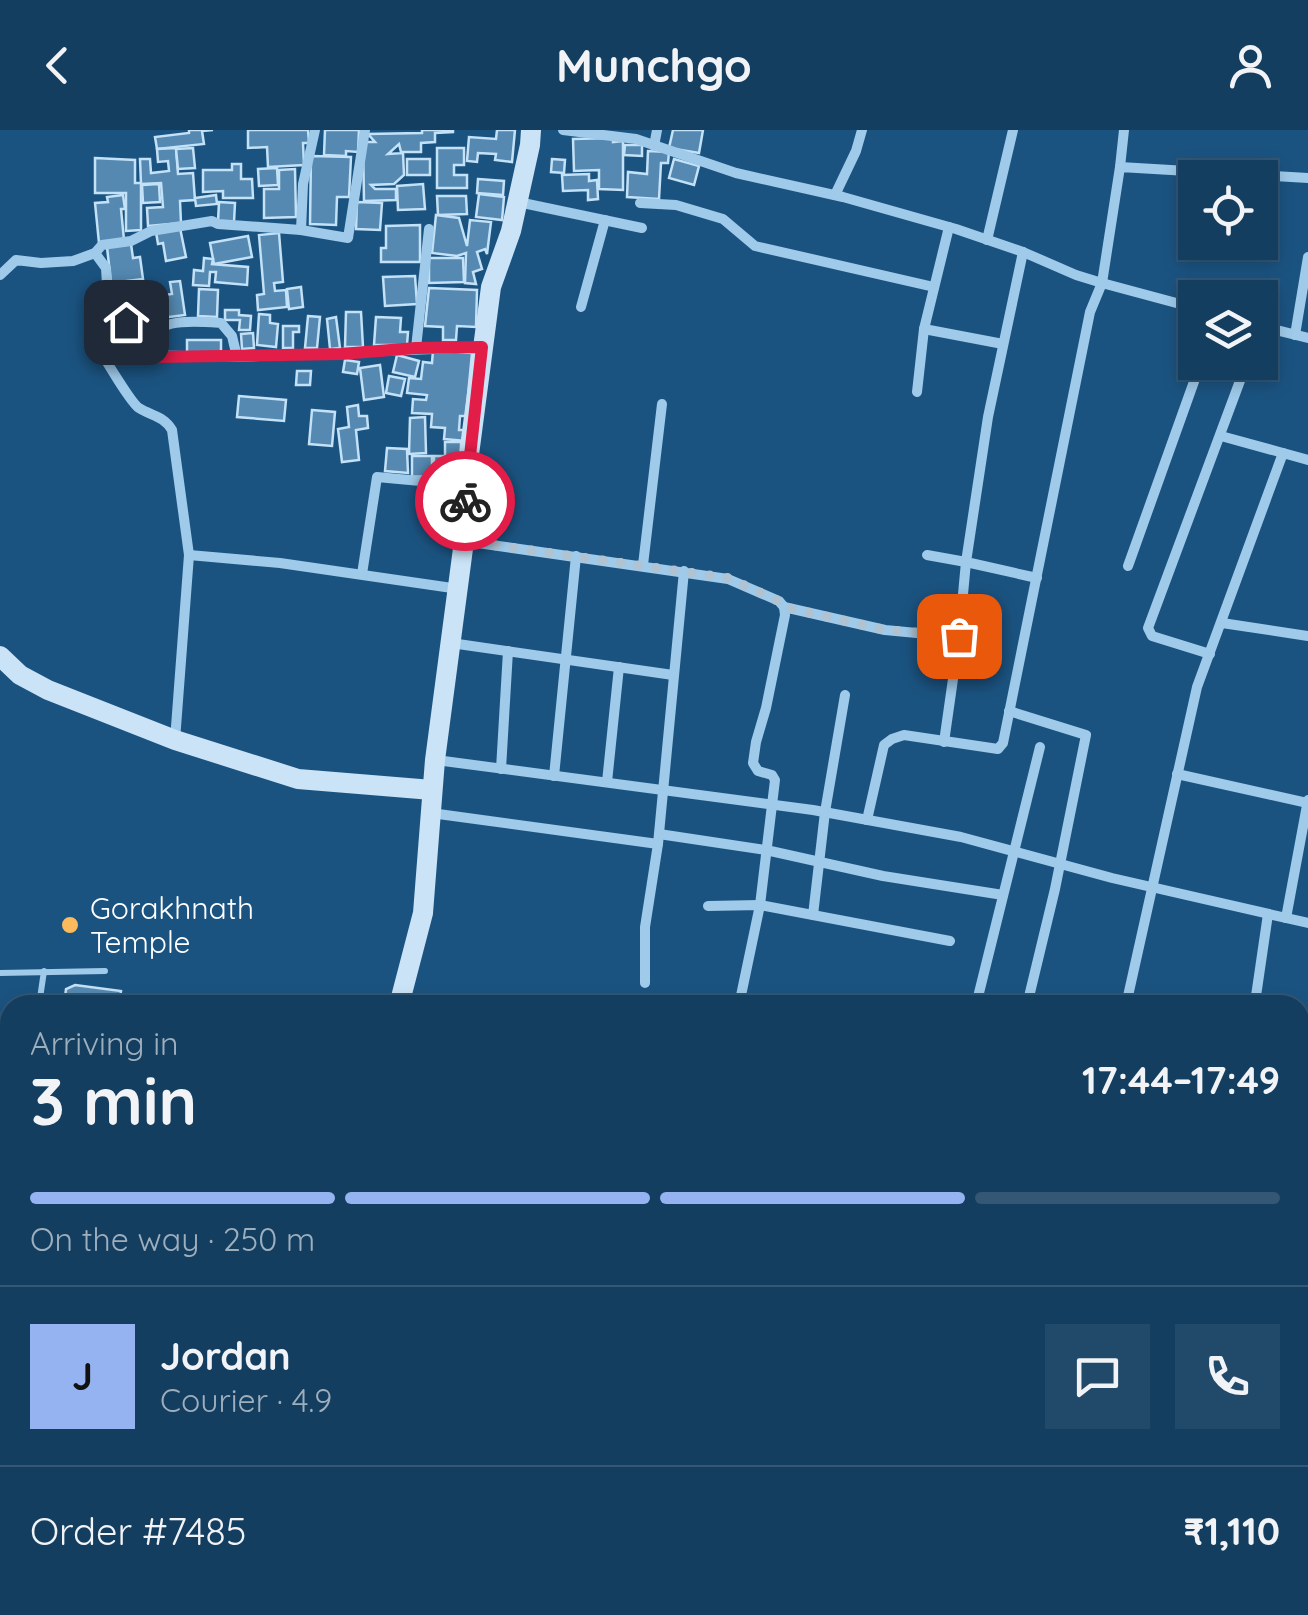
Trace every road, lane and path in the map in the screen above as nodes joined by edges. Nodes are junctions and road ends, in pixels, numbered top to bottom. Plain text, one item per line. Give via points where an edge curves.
1 (315, 130) edge
2 (364, 130) edge
3 (531, 130) edge
4 (562, 130) edge
5 (657, 130) edge
6 (862, 130) edge
7 (1013, 130) edge
8 (1124, 130) edge
9 (654, 146) junction
10 (1120, 167) junction
11 (1308, 178) edge
12 (835, 195) junction
13 (518, 202) junction
14 (640, 203) dead end
15 (605, 220) junction
16 (949, 227) junction
17 (642, 228) dead end
18 (429, 229) dead end
19 (301, 230) junction
20 (987, 240) junction
21 (1023, 252) junction
22 (95, 253) junction
23 (1308, 257) edge
24 (0, 275) edge
25 (1102, 283) junction
26 (934, 287) junction
27 (1178, 303) edge
28 (581, 307) dead end
29 (109, 318) junction
30 (924, 328) junction
31 (1278, 331) edge
32 (1295, 335) junction
33 (1308, 338) edge
34 (1004, 344) junction
35 (482, 347) junction
36 (416, 348) junction
37 (156, 357) junction
38 (237, 357) junction
39 (1195, 380) edge
40 (1241, 380) edge
41 (917, 392) dead end
42 (662, 404) dead end
43 (1221, 436) junction
44 (1283, 453) junction
45 (1308, 460) edge
46 (465, 485) junction
47 (464, 541) junction
48 (188, 555) junction
49 (927, 555) dead end
50 (576, 556) junction
51 (966, 562) junction
52 (643, 565) junction
53 (1128, 566) dead end
54 (684, 571) junction
55 (362, 574) junction
56 (1037, 578) junction
57 (459, 590) junction
58 (784, 607) junction
59 (1222, 623) junction
60 (959, 636) junction
61 (1308, 636) edge
62 (451, 643) junction
63 (508, 651) junction
64 (1210, 654) junction
65 (0, 656) edge
66 (566, 660) junction
67 (619, 668) junction
68 (674, 674) junction
69 (845, 696) dead end
70 (1010, 711) junction
71 (175, 740) junction
72 (944, 742) junction
73 (1040, 747) dead end
74 (435, 760) junction
75 (500, 769) junction
76 (1177, 774) junction
77 (554, 776) junction
78 (607, 782) junction
79 (432, 790) junction
80 (662, 790) junction
81 (1308, 801) edge
82 (772, 804) junction
83 (824, 812) junction
84 (430, 813) junction
85 (867, 820) junction
86 (658, 839) junction
87 (766, 850) junction
88 (1014, 850) junction
89 (819, 862) junction
90 (1061, 863) junction
91 (1153, 887) junction
92 (1003, 895) junction
93 (708, 906) dead end
94 (760, 906) junction
95 (1268, 914) junction
96 (812, 916) junction
97 (1286, 918) junction
98 (1308, 923) edge
99 (950, 941) dead end
100 (1, 972) edge
101 (44, 972) junction
102 (105, 972) dead end
103 (645, 983) dead end
104 (41, 995) edge
105 (402, 995) edge
106 (741, 995) edge
107 (978, 995) edge
108 (1028, 995) edge
109 (1128, 995) edge
110 (1256, 995) edge

1 - 19 street
2 - 19 street via 348,238
3 - 13 street
4 - 9 street
5 - 9 street
6 - 12 street
7 - 20 street
8 - 10 street
9 - 12 street
10 - 11 street
10 - 25 street
12 - 16 street
13 - 15 street
13 - 35 street via 490,287
14 - 26 street via 723,219 755,246
15 - 17 street
15 - 28 street
16 - 20 street
16 - 26 street
18 - 36 street
19 - 22 street via 212,221 151,231
20 - 21 street
21 - 25 street
21 - 34 street
22 - 24 street via 74,260 16,260
22 - 29 street via 106,268
23 - 32 street
25 - 27 street
25 - 56 street via 1090,312
26 - 30 street
29 - 37 street via 126,322 137,355
29 - 48 street via 98,323 98,345 126,395 172,430
30 - 34 street
30 - 41 street
31 - 32 street
32 - 33 street
34 - 51 street
35 - 36 street
35 - 46 street
36 - 38 street
37 - 38 street
37 - 38 street via 162,327 200,322 221,323
39 - 53 street
40 - 43 street
42 - 52 street
43 - 44 street
43 - 64 street via 1148,628 1152,636
44 - 45 street
44 - 59 street
46 - 47 street
46 - 55 street via 378,477
47 - 50 street
47 - 57 street
48 - 55 street
48 - 71 street
49 - 51 street
50 - 52 street
50 - 66 street
51 - 56 street
51 - 60 street
52 - 54 street
54 - 58 street via 728,578
54 - 68 street
55 - 57 street
56 - 70 street
57 - 62 street
58 - 60 street via 885,630
58 - 82 street via 753,763 776,780
59 - 61 street
59 - 64 street
60 - 72 street
62 - 63 street
62 - 74 street
63 - 66 street
63 - 75 street
64 - 76 street
65 - 71 street via 48,690
66 - 67 street
66 - 77 street
67 - 68 street
67 - 78 street
68 - 80 street
69 - 83 street
70 - 72 street via 998,749
70 - 90 street via 1086,735
71 - 79 street via 298,779
72 - 85 street via 904,735 884,746
73 - 88 street
74 - 75 street
74 - 79 street
75 - 77 street
76 - 81 street
76 - 91 street
77 - 78 street
78 - 80 street
79 - 84 street
80 - 82 street
80 - 86 street
81 - 97 street
82 - 83 street
82 - 87 street
83 - 85 street
83 - 89 street
84 - 86 street
84 - 105 street via 423,912
85 - 88 street
86 - 87 street
86 - 103 street via 645,927
87 - 89 street
87 - 94 street
88 - 90 street
88 - 92 street
89 - 92 street
89 - 96 street
90 - 91 street
90 - 108 street
91 - 95 street
91 - 109 street
92 - 107 street
93 - 94 street
94 - 96 street
94 - 106 street
95 - 97 street
95 - 110 street
96 - 99 street
97 - 98 street
100 - 101 lane
101 - 102 lane
101 - 104 lane

